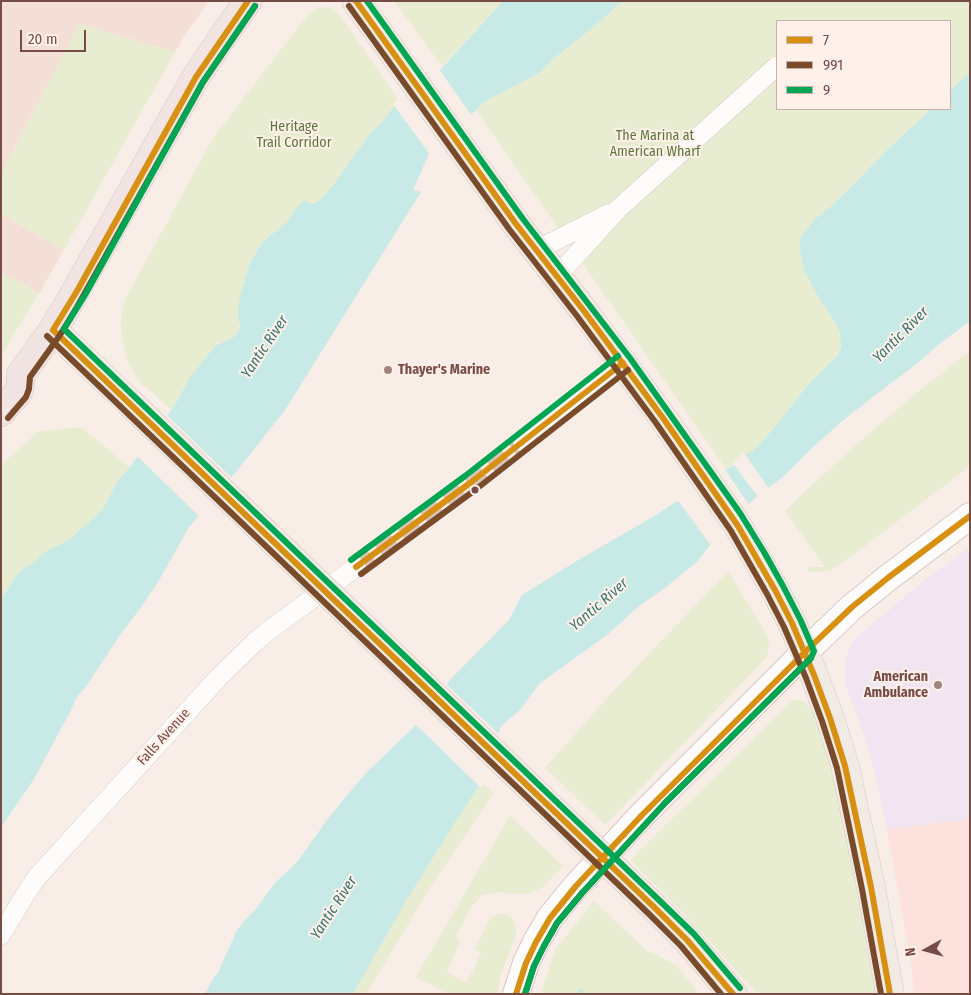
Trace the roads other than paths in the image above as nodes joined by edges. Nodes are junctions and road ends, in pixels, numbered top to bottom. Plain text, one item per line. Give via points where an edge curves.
1 (248, 1) edge
2 (356, 1) edge
3 (776, 67) edge
4 (618, 209) junction
5 (536, 250) junction
6 (557, 276) junction
7 (53, 330) junction
8 (623, 363) junction
9 (11, 378) edge
10 (1, 412) edge
11 (523, 442) tunnel mouth
12 (970, 516) edge
13 (356, 567) tunnel mouth
14 (805, 652) junction
15 (1, 935) edge
16 (516, 994) edge
17 (733, 994) edge
18 (890, 994) edge

1 - 7 highway via 196,77
2 - 5 main road
3 - 4 street
4 - 5 street
4 - 6 street
5 - 6 main road
6 - 8 main road
7 - 9 highway
7 - 17 main road, bridge via 655,908
8 - 11 street
8 - 14 main road via 733,518 757,557
9 - 10 highway via 21,384 18,393
12 - 14 main road via 876,587
13 - 15 street, Falls Avenue via 268,631 218,678 37,877
14 - 16 main road via 659,797 566,897 536,942
14 - 18 main road via 845,766

